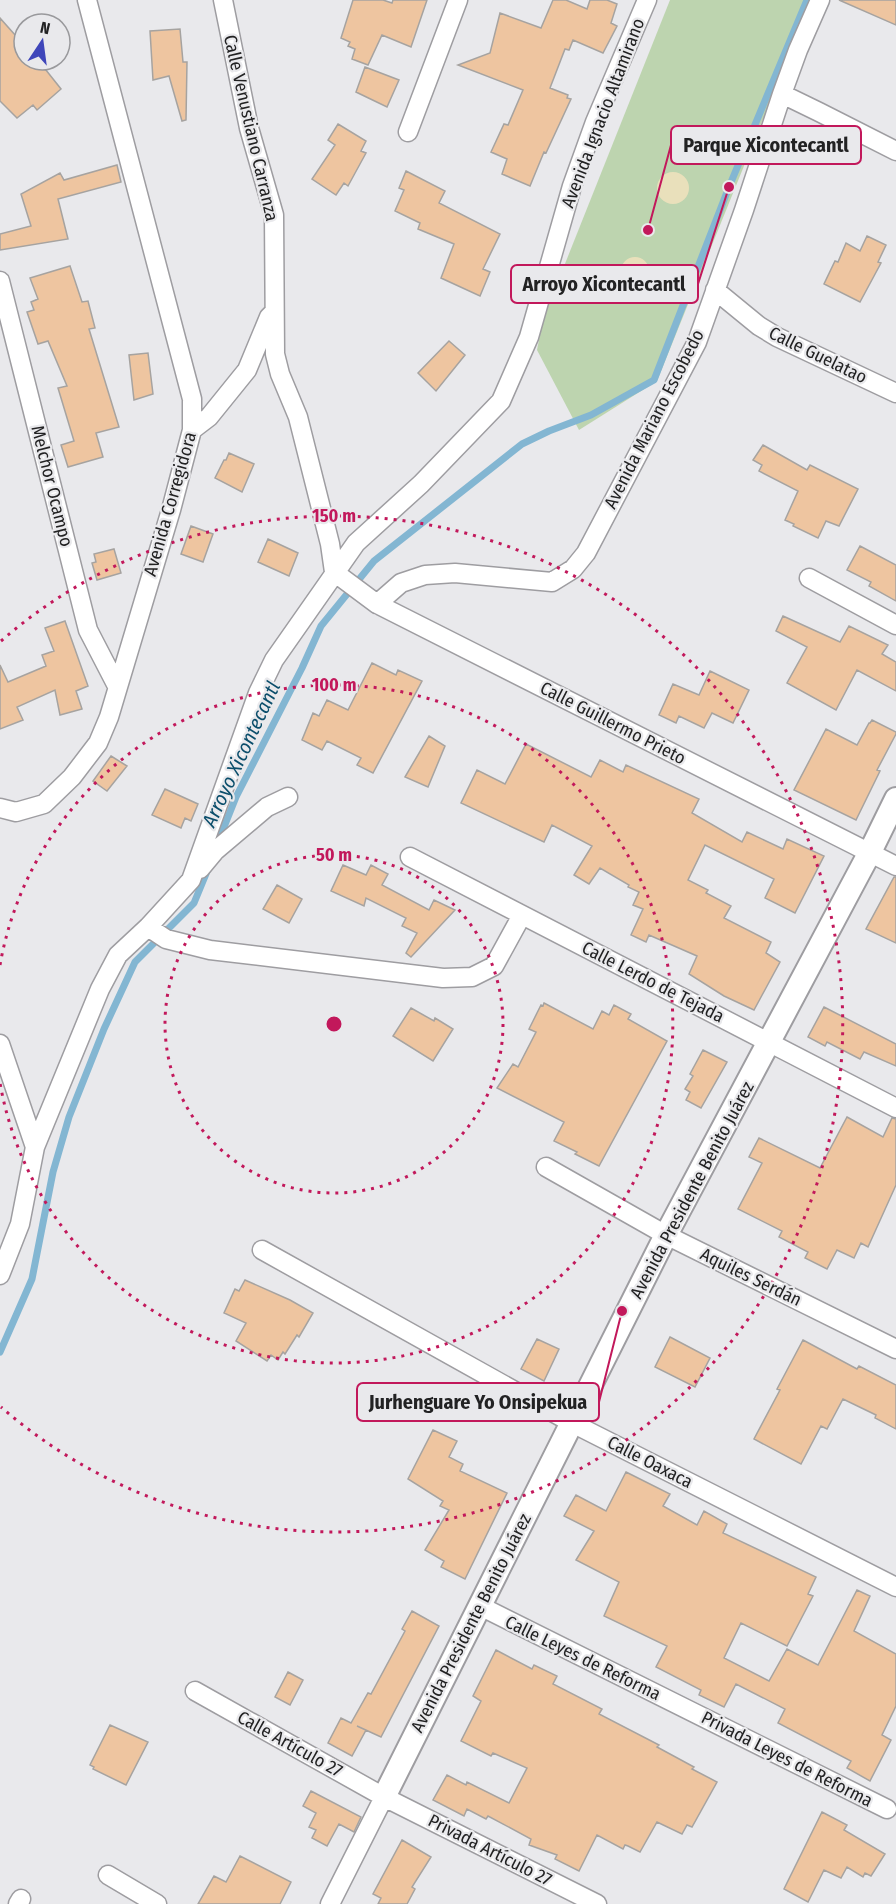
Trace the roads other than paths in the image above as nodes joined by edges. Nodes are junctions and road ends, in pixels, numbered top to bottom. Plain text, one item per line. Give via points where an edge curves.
1 (87, 0) edge
2 (223, 0) edge
3 (458, 0) edge
4 (647, 0) edge
5 (820, 0) edge
6 (782, 94) junction
7 (408, 132) dead end
8 (896, 151) edge
9 (0, 281) edge
10 (715, 290) junction
11 (275, 311) junction
12 (896, 393) edge
13 (192, 430) junction
14 (334, 572) junction
15 (809, 578) dead end
16 (377, 604) junction
17 (896, 625) edge
18 (117, 686) junction
19 (288, 797) dead end
20 (896, 799) edge
21 (0, 808) edge
22 (870, 852) junction
23 (410, 857) dead end
24 (896, 866) edge
25 (191, 880) junction
26 (522, 915) junction
27 (148, 927) junction
28 (770, 1041) junction
29 (0, 1044) edge
30 (896, 1108) edge
31 (35, 1147) junction
32 (546, 1167) dead end
33 (666, 1235) junction
34 (262, 1250) dead end
35 (0, 1275) edge
36 (896, 1349) edge
37 (572, 1423) junction
38 (896, 1587) edge
39 (480, 1606) junction
40 (195, 1691) dead end
41 (686, 1709) joint
42 (384, 1797) junction
43 (887, 1809) dead end
44 (108, 1875) dead end
45 (157, 1904) edge
46 (330, 1904) edge
47 (597, 1904) edge

1 - 13 street, Avenida Corregidora via 192,399
2 - 11 street, Calle Venustiano Carranza via 249,128 274,215
3 - 7 street
4 - 14 street, Avenida Ignacio Altamirano via 595,122 572,186 529,337 501,401 421,484 356,543
5 - 6 street, Avenida Mariano Escobedo
6 - 8 street
6 - 10 street, Avenida Mariano Escobedo
9 - 18 street, Melchor Ocampo via 88,630
10 - 12 street, Calle Guelatao via 777,337
10 - 16 street, Avenida Mariano Escobedo via 697,342 586,553 573,569 552,582 455,573 425,575 401,583
11 - 13 street via 247,370 208,417
11 - 14 street, Calle Venustiano Carranza via 275,354 298,417
13 - 18 street, Avenida Corregidora
14 - 16 street, Calle Guillermo Prieto
14 - 25 street, Avenida Ignacio Altamirano via 274,660 258,693
15 - 17 street
16 - 22 street, Calle Guillermo Prieto
18 - 21 street, Avenida Corregidora via 98,743 72,777 44,804 16,812
19 - 25 street via 267,807 215,851
20 - 22 street, Avenida Presidente Benito Juárez
22 - 24 street, Calle Guillermo Prieto
22 - 28 street, Avenida Presidente Benito Juárez
23 - 26 street, Calle Lerdo de Tejada
25 - 27 street, Avenida Ignacio Altamirano
26 - 27 street via 494,966 472,977 442,978 210,951 166,939
26 - 28 street, Calle Lerdo de Tejada
27 - 31 street, Avenida Ignacio Altamirano via 118,955 100,989
28 - 30 street, Calle Lerdo de Tejada
28 - 33 street, Avenida Presidente Benito Juárez
29 - 31 street
31 - 35 street, Avenida Ignacio Altamirano via 20,1224
32 - 33 street, Aquiles Serdán
33 - 36 street, Aquiles Serdán
33 - 37 street, Avenida Presidente Benito Juárez
34 - 37 street, Calle Oaxaca
37 - 38 street, Calle Oaxaca
37 - 39 street, Avenida Presidente Benito Juárez
39 - 41 street, Calle Leyes de Reforma
39 - 42 street, Avenida Presidente Benito Juárez
40 - 42 street, Calle Artículo 27
41 - 43 street, Privada Leyes de Reforma
42 - 46 street, Avenida Presidente Benito Juárez
42 - 47 street, Privada Artículo 27
44 - 45 street

